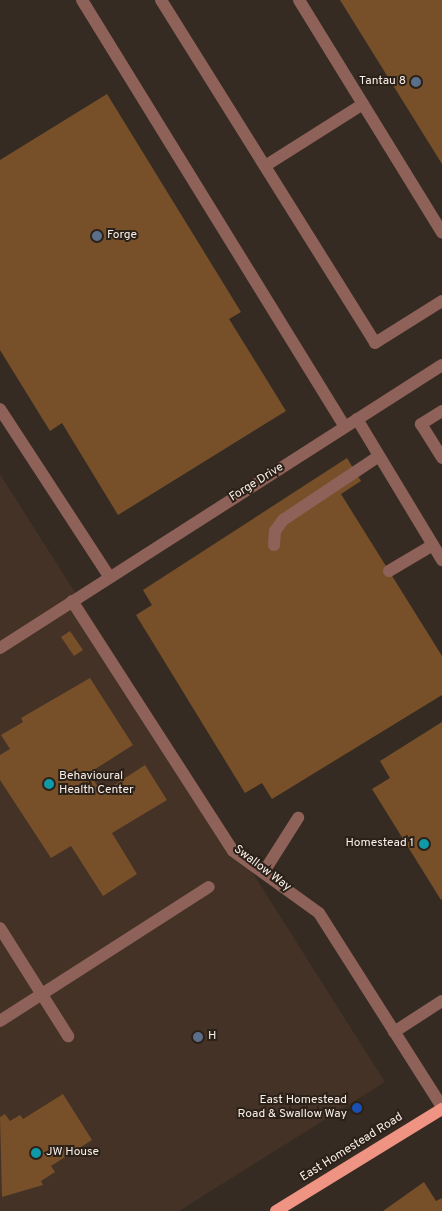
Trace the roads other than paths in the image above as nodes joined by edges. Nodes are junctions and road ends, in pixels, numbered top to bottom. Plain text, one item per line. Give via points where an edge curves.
1 (82, 0) edge
2 (161, 0) edge
3 (299, 0) edge
4 (363, 104) junction
5 (265, 166) junction
6 (442, 232) edge
7 (442, 301) edge
8 (442, 365) edge
9 (0, 409) edge
10 (442, 411) edge
11 (357, 419) junction
12 (345, 427) junction
13 (379, 456) junction
14 (442, 458) edge
15 (433, 544) junction
16 (274, 545) dead end
17 (442, 560) edge
18 (389, 571) dead end
19 (110, 576) junction
20 (72, 601) junction
21 (0, 648) edge
22 (298, 818) dead end
23 (265, 870) junction
24 (209, 887) dead end
25 (0, 928) edge
26 (42, 994) junction
27 (442, 1002) edge
28 (0, 1021) edge
29 (394, 1032) junction
30 (68, 1036) dead end
31 (442, 1108) edge
32 (276, 1211) edge

1 - 12 street
2 - 5 street
3 - 4 street
4 - 5 street
4 - 6 street
5 - 7 street via 375,343
8 - 11 street, Forge Drive
9 - 19 street
10 - 14 street via 421,424
11 - 12 street, Forge Drive
11 - 13 street
12 - 19 street, Forge Drive
13 - 15 street
13 - 16 street via 283,520 275,531
15 - 17 street
15 - 18 street
19 - 20 street, Forge Drive
20 - 21 street, Forge Drive
20 - 23 street, Swallow Way via 233,851
22 - 23 street
23 - 29 street, Swallow Way via 319,913
24 - 26 street
25 - 26 street
26 - 28 street
26 - 30 street
27 - 29 street
29 - 31 street, Swallow Way
31 - 32 main road, East Homestead Road

